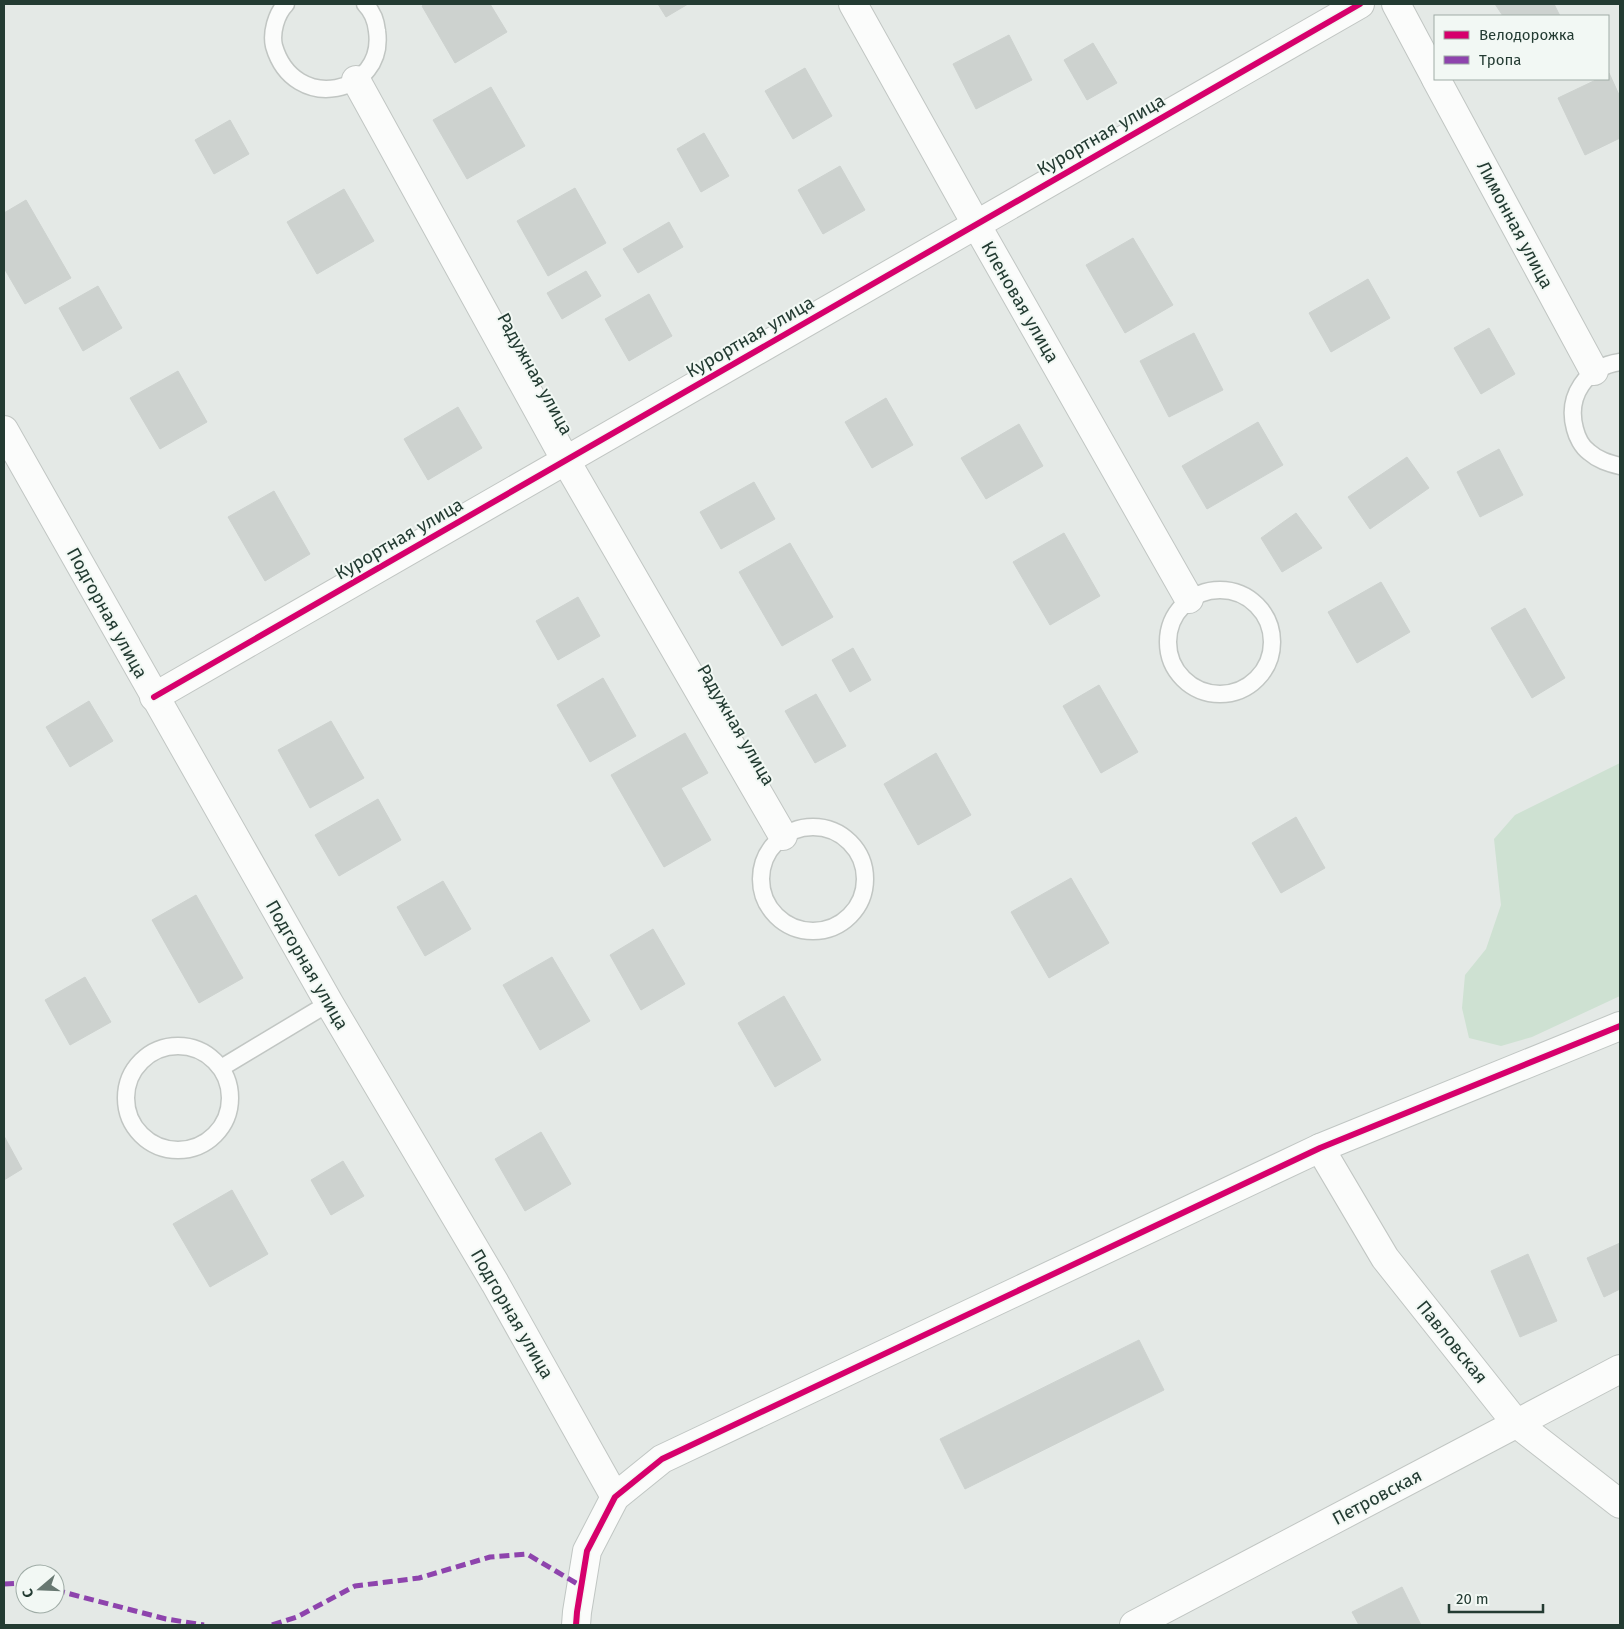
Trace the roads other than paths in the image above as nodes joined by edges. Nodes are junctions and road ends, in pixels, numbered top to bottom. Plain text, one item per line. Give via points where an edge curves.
1 (286, 4) edge
2 (365, 4) edge
3 (853, 4) edge
4 (1360, 4) edge
5 (1396, 4) edge
6 (1434, 74) edge
7 (356, 80) junction
8 (1437, 80) edge
9 (976, 224) junction
10 (1620, 362) edge
11 (1594, 371) junction
12 (4, 430) edge
13 (566, 460) junction
14 (1620, 466) edge
15 (1189, 599) junction
16 (154, 697) junction
17 (783, 836) junction
18 (329, 1003) junction
19 (1620, 1026) edge
20 (221, 1068) junction
21 (1320, 1148) junction
22 (1620, 1369) edge
23 (1516, 1423) junction
24 (616, 1497) junction
25 (1620, 1504) edge
26 (576, 1625) edge
27 (1134, 1625) edge

1 - 7 lane via 275,24 273,42 278,60 289,74 303,85 321,90 339,88
2 - 7 lane via 376,22 378,38 368,68
3 - 9 street, Кленовая улица
4 - 9 street, Курортная улица
5 - 6 street, Лимонная улица
7 - 13 street, Радужная улица
8 - 11 street, Лимонная улица
9 - 13 street, Курортная улица
9 - 15 street, Кленовая улица
10 - 11 lane
11 - 14 lane via 1581,384 1574,401 1572,419 1577,436 1587,451 1602,462
12 - 16 street, Подгорная улица
13 - 16 street, Курортная улица
13 - 17 street, Радужная улица
15 - 15 lane via 1206,591 1224,589 1242,594 1267,620 1272,637 1271,655 1250,685 1235,692 1219,694 1188,684 1177,672 1170,657 1168,633 1178,610
16 - 18 street, Подгорная улица
17 - 17 lane via 799,828 817,827 835,832 855,849 865,874 864,893 856,909 843,922 812,932 796,929 770,909 762,895 760,878 763,862
18 - 20 lane
18 - 24 street, Подгорная улица via 495,1283
19 - 21 street
20 - 20 lane via 228,1083 228,1116 208,1141 193,1149 169,1150 147,1140 135,1129 127,1112 126,1094 130,1076 140,1061 173,1046 191,1048 208,1055
21 - 23 street, Павловская via 1385,1258
21 - 24 street via 662,1459
22 - 23 street, Петровская
23 - 25 street, Павловская
23 - 27 street, Петровская
24 - 26 street via 587,1551

